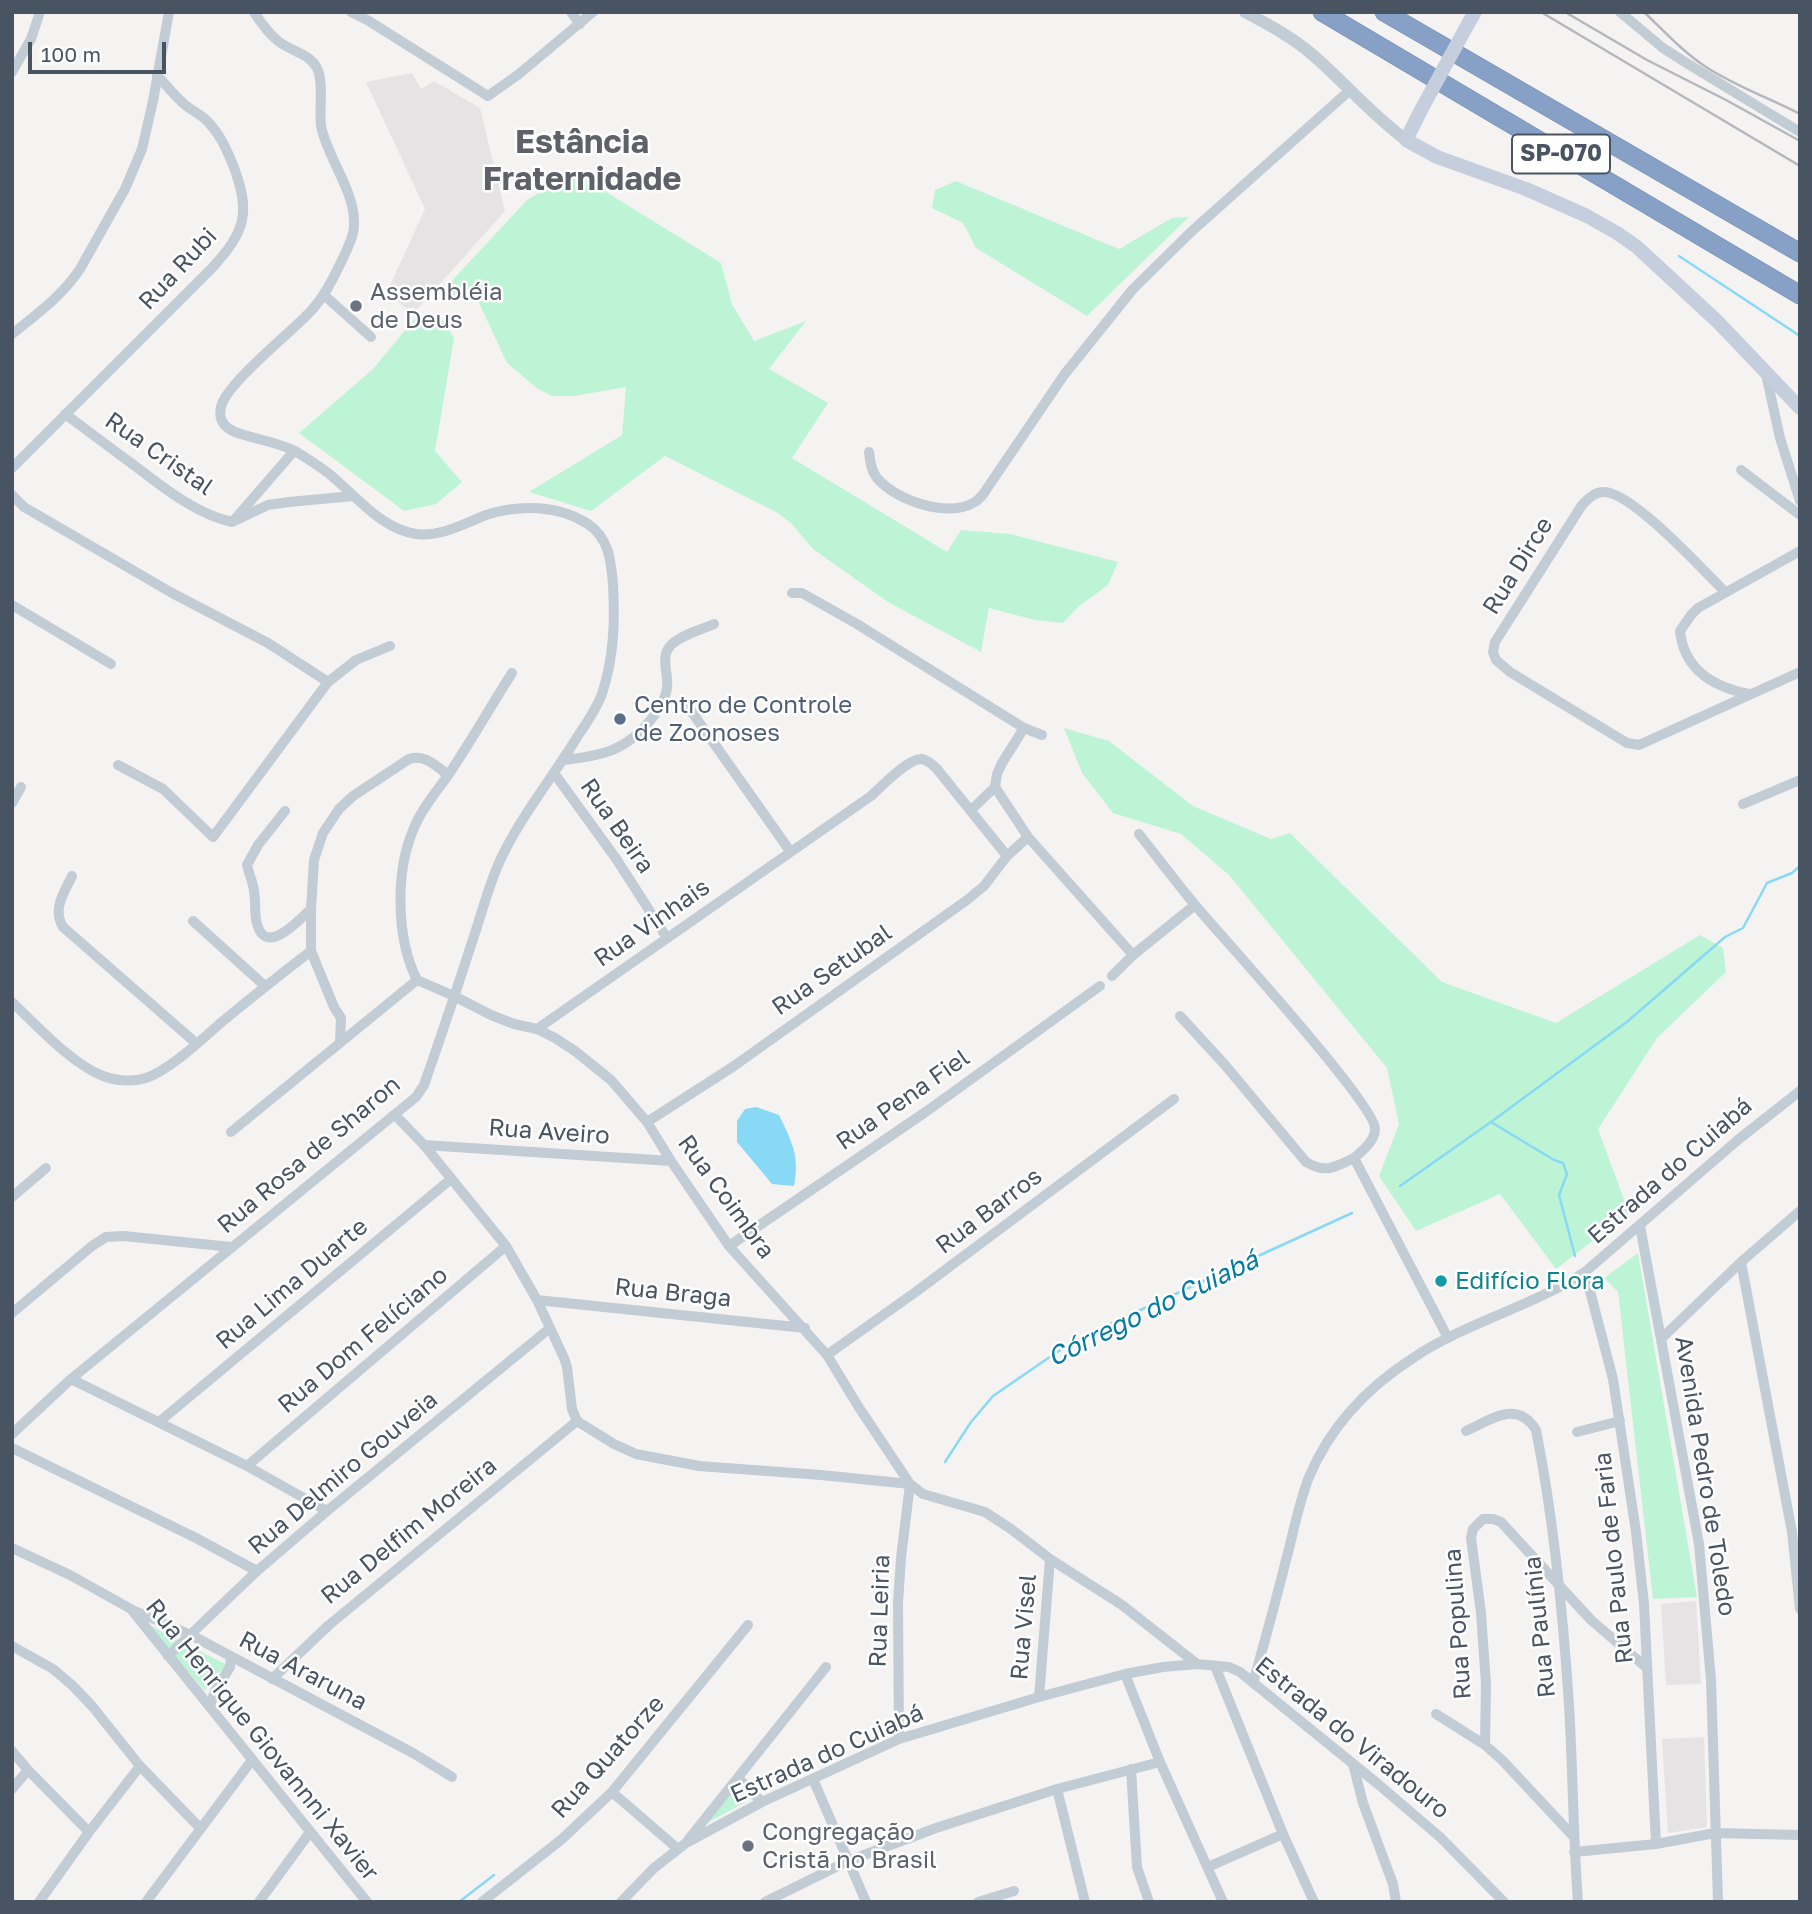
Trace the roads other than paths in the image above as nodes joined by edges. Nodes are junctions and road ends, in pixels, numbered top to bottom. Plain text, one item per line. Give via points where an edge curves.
1 (40, 12) edge
2 (169, 12) edge
3 (254, 12) edge
4 (351, 12) edge
5 (571, 12) edge
6 (593, 12) edge
7 (1245, 12) edge
8 (1322, 12) edge
9 (1384, 12) edge
10 (1620, 12) edge
11 (1471, 18) edge
12 (580, 24) junction
13 (12, 72) edge
14 (157, 75) junction
15 (1349, 91) junction
16 (1800, 132) edge
17 (1406, 140) junction
18 (1800, 253) edge
19 (324, 295) junction
20 (1800, 295) edge
21 (12, 334) edge
22 (371, 337) dead end
23 (1766, 370) junction
24 (1800, 408) edge
25 (65, 414) junction
26 (294, 451) junction
27 (869, 452) dead end
28 (12, 467) edge
29 (1741, 470) dead end
30 (12, 495) edge
31 (352, 496) junction
32 (1800, 501) edge
33 (1800, 515) edge
34 (232, 522) junction
35 (1800, 551) edge
36 (1725, 592) junction
37 (792, 593) dead end
38 (12, 605) edge
39 (714, 624) dead end
40 (390, 646) dead end
41 (111, 664) dead end
42 (1800, 672) edge
43 (512, 673) dead end
44 (328, 682) junction
45 (1750, 695) junction
46 (689, 708) dead end
47 (1024, 728) junction
48 (1042, 735) dead end
49 (563, 760) junction
50 (118, 765) dead end
51 (554, 773) junction
52 (448, 775) junction
53 (1800, 780) edge
54 (21, 787) dead end
55 (995, 787) junction
56 (12, 803) edge
57 (1743, 804) dead end
58 (971, 810) junction
59 (285, 811) dead end
60 (1139, 834) dead end
61 (1028, 838) junction
62 (790, 851) junction
63 (1007, 856) junction
64 (72, 876) dead end
65 (1195, 905) junction
66 (311, 909) junction
67 (193, 921) dead end
68 (667, 938) junction
69 (312, 951) junction
70 (1133, 955) junction
71 (1112, 976) dead end
72 (417, 980) junction
73 (265, 986) junction
74 (1100, 986) dead end
75 (454, 996) junction
76 (12, 1002) edge
77 (1180, 1016) dead end
78 (341, 1018) junction
79 (368, 1019) junction
80 (537, 1029) junction
81 (340, 1042) junction
82 (197, 1044) junction
83 (1800, 1091) edge
84 (1174, 1099) dead end
85 (395, 1115) junction
86 (648, 1122) junction
87 (230, 1132) dead end
88 (424, 1145) junction
89 (1354, 1158) junction
90 (671, 1161) junction
91 (46, 1168) dead end
92 (452, 1179) junction
93 (12, 1197) edge
94 (1800, 1211) edge
95 (1640, 1226) junction
96 (506, 1246) junction
97 (729, 1246) junction
98 (231, 1247) junction
99 (1741, 1262) junction
100 (1585, 1272) junction
101 (537, 1300) junction
102 (12, 1312) edge
103 (550, 1328) junction
104 (805, 1328) junction
105 (1448, 1338) junction
106 (1662, 1338) junction
107 (827, 1354) junction
108 (71, 1379) junction
109 (577, 1421) junction
110 (1620, 1421) junction
111 (159, 1422) junction
112 (1466, 1431) dead end
113 (1577, 1432) dead end
114 (12, 1434) edge
115 (12, 1448) edge
116 (247, 1466) junction
117 (910, 1485) junction
118 (327, 1511) junction
119 (12, 1548) edge
120 (1050, 1559) junction
121 (257, 1571) junction
122 (1558, 1585) junction
123 (131, 1609) junction
124 (1800, 1609) edge
125 (748, 1625) dead end
126 (191, 1635) junction
127 (12, 1646) edge
128 (168, 1656) junction
129 (231, 1657) junction
130 (1197, 1664) junction
131 (1215, 1666) junction
132 (825, 1667) dead end
133 (1647, 1668) junction
134 (1125, 1674) junction
135 (272, 1679) junction
136 (1253, 1683) junction
137 (1039, 1697) junction
138 (210, 1706) junction
139 (1436, 1714) dead end
140 (899, 1739) junction
141 (1485, 1745) junction
142 (12, 1751) edge
143 (252, 1760) junction
144 (1160, 1762) junction
145 (1353, 1763) junction
146 (140, 1766) junction
147 (1131, 1769) junction
148 (29, 1770) junction
149 (452, 1777) dead end
150 (738, 1778) junction
151 (813, 1779) junction
152 (12, 1789) edge
153 (1057, 1789) junction
154 (612, 1792) junction
155 (762, 1802) junction
156 (200, 1828) junction
157 (89, 1832) junction
158 (310, 1832) junction
159 (1715, 1833) junction
160 (1283, 1834) junction
161 (1800, 1835) edge
162 (1574, 1837) junction
163 (1656, 1844) junction
164 (682, 1846) junction
165 (1574, 1852) junction
166 (848, 1861) junction
167 (1208, 1867) junction
168 (1014, 1891) dead end
169 (365, 1901) edge
170 (39, 1902) edge
171 (146, 1902) edge
172 (259, 1902) edge
173 (482, 1902) edge
174 (621, 1902) edge
175 (765, 1902) edge
176 (866, 1902) edge
177 (978, 1902) edge
178 (1085, 1902) edge
179 (1149, 1902) edge
180 (1223, 1902) edge
181 (1314, 1902) edge
182 (1396, 1902) edge
183 (1504, 1902) edge
184 (1578, 1902) edge
185 (1718, 1902) edge

1 - 13 street
2 - 14 street
3 - 19 street via 280,42 316,66 325,140 353,203 352,238
4 - 12 street via 488,96
5 - 12 street
6 - 12 street
7 - 15 street via 1305,49
8 - 20 highway, SP-070
9 - 18 highway, SP-070
10 - 16 street via 1679,59
11 - 17 main road, bridge
14 - 21 street via 134,170 80,269 58,297
14 - 25 street, Rua Rubi via 223,140 241,186 243,219 228,251
15 - 17 street
15 - 27 street via 1133,289 1064,375 975,502 938,507 901,496 877,478
17 - 23 main road via 1617,233
19 - 22 street
19 - 26 street, Rua Rosa de Sharon via 235,385 220,409 228,429
23 - 24 main road
23 - 32 street via 1780,438
25 - 28 street, Rua Rubi
25 - 34 street, Rua Cristal via 170,492 205,513
26 - 31 street, Rua Rosa de Sharon
26 - 34 street
29 - 33 street
30 - 44 street via 24,507 268,643
31 - 34 street via 268,505
31 - 49 street, Rua Rosa de Sharon via 404,532 436,534 490,514 542,508 574,516 602,536 612,567 613,651 601,697
35 - 36 street
36 - 45 street via 1691,615 1680,631 1681,641 1692,665 1704,676
36 - 45 street, Rua Dirce via 1637,509 1614,494 1598,493 1581,506 1495,642 1493,653 1510,672 1633,746
37 - 47 street via 802,593 857,624
38 - 41 street
39 - 49 street via 668,648 666,693 633,739 602,754
40 - 44 street via 356,660
42 - 45 street
43 - 52 street
44 - 50 street via 213,837 163,789
46 - 62 street
47 - 48 street
47 - 55 street via 1002,763
49 - 51 street, Rua Rosa de Sharon
51 - 68 street, Rua Beira
51 - 75 street, Rua Rosa de Sharon via 500,862
52 - 66 street via 417,756 339,809 323,833 314,860
52 - 72 street via 414,828 401,877 406,948
53 - 57 street
54 - 56 street
55 - 58 street
55 - 61 street
58 - 62 street, Rua Vinhais via 929,762 916,760
58 - 63 street
59 - 66 street via 247,865 256,922 260,932 274,938
60 - 65 street
61 - 63 street, Rua Setubal
61 - 70 street
62 - 68 street, Rua Vinhais
63 - 86 street, Rua Setubal via 967,900
64 - 82 street via 57,912 63,927
65 - 70 street
65 - 89 street via 1363,1103 1376,1128 1368,1146
66 - 69 street
67 - 73 street
68 - 80 street, Rua Vinhais
69 - 73 street
69 - 78 street
70 - 71 street
72 - 75 street, Rua Coimbra
72 - 79 street
73 - 82 street
74 - 97 street, Rua Pena Fiel
75 - 80 street, Rua Coimbra via 491,1015
75 - 85 street, Rua Rosa de Sharon via 424,1086
76 - 82 street via 81,1064 111,1079 144,1079
77 - 89 street via 1306,1163 1324,1169
78 - 79 street
78 - 81 street
79 - 81 street
80 - 86 street, Rua Coimbra via 611,1080
81 - 87 street
83 - 95 street, Estrada do Cuiabá
84 - 107 street, Rua Barros
85 - 88 street
85 - 98 street, Rua Rosa de Sharon
86 - 90 street, Rua Coimbra
88 - 90 street, Rua Aveiro
88 - 92 street
89 - 105 street
90 - 97 street, Rua Coimbra
91 - 93 street
92 - 96 street
92 - 111 street, Rua Lima Duarte
94 - 99 street
95 - 100 street, Estrada do Cuiabá
95 - 106 street, Avenida Pedro de Toledo
96 - 101 street
96 - 116 street, Rua Dom Felíciano
97 - 104 street, Rua Coimbra
98 - 102 street via 106,1237
98 - 108 street, Rua Rosa de Sharon
99 - 106 street
99 - 124 street via 1792,1532
100 - 105 street, Estrada do Cuiabá
100 - 110 street, Rua Paulo de Faria
101 - 103 street
101 - 104 street, Rua Braga
103 - 109 street via 567,1367
103 - 118 street, Rua Delmiro Gouveia
104 - 107 street, Rua Coimbra
105 - 136 street, Estrada do Cuiabá via 1385,1378 1353,1409 1324,1448 1296,1518
106 - 159 street, Avenida Pedro de Toledo via 1699,1544 1711,1667
107 - 117 street, Rua Coimbra
108 - 111 street
108 - 114 street, Rua Rosa de Sharon
109 - 117 street via 614,1444 658,1460
109 - 135 street, Rua Delfim Moreira via 350,1607
110 - 113 street
110 - 133 street, Rua Paulo de Faria via 1644,1604
111 - 116 street
112 - 122 street, Rua Paulínia via 1512,1413 1522,1415 1536,1430
115 - 121 street
116 - 118 street
117 - 120 street via 923,1494 985,1512
117 - 140 street, Rua Leiria via 898,1603
118 - 121 street, Rua Delmiro Gouveia
119 - 123 street, Rua Henrique Giovannni Xavier
120 - 130 street via 1122,1605
120 - 137 street, Rua Visel
121 - 126 street, Rua Delmiro Gouveia
122 - 133 street, Rua Populina
122 - 141 street, Rua Populina via 1501,1522 1483,1519 1474,1529 1471,1538 1486,1684
122 - 162 street, Rua Paulínia
123 - 126 street, Rua Araruna
123 - 128 street, Rua Henrique Giovannni Xavier
125 - 154 street, Rua Quatorze
126 - 128 street, Rua Delmiro Gouveia
126 - 129 street, Rua Araruna
127 - 146 street via 72,1685
128 - 138 street, Rua Henrique Giovannni Xavier
129 - 135 street, Rua Araruna
129 - 138 street
130 - 131 street, Estrada do Viradouro
130 - 134 street, Estrada do Cuiabá
131 - 136 street, Estrada do Viradouro via 1229,1667
131 - 160 street
132 - 150 street
133 - 163 street, Rua Paulo de Faria
134 - 137 street, Estrada do Cuiabá
134 - 144 street
135 - 149 street, Rua Araruna
136 - 145 street, Estrada do Viradouro
137 - 140 street, Estrada do Cuiabá
138 - 143 street, Rua Henrique Giovannni Xavier
139 - 141 street
140 - 151 street, Estrada do Cuiabá
141 - 162 street
142 - 148 street
143 - 156 street
143 - 158 street, Rua Henrique Giovannni Xavier
144 - 147 street
144 - 167 street
145 - 182 street
145 - 183 street, Estrada do Viradouro via 1440,1838
146 - 156 street
146 - 157 street
147 - 153 street
147 - 179 street via 1137,1867
148 - 152 street
148 - 157 street
150 - 155 street
150 - 164 street
151 - 155 street, Estrada do Cuiabá
151 - 166 street
153 - 166 street
153 - 178 street
154 - 164 street
154 - 173 street, Rua Quatorze via 562,1839
155 - 164 street, Estrada do Cuiabá
156 - 171 street
157 - 170 street
158 - 169 street, Rua Henrique Giovannni Xavier
158 - 172 street
159 - 161 street
159 - 163 street
159 - 185 street, Avenida Pedro de Toledo
160 - 167 street
160 - 181 street
162 - 165 street, Rua Paulínia
163 - 165 street
164 - 174 street, Estrada do Cuiabá
165 - 184 street, Rua Paulínia
166 - 175 street
166 - 176 street
167 - 180 street
168 - 177 street

